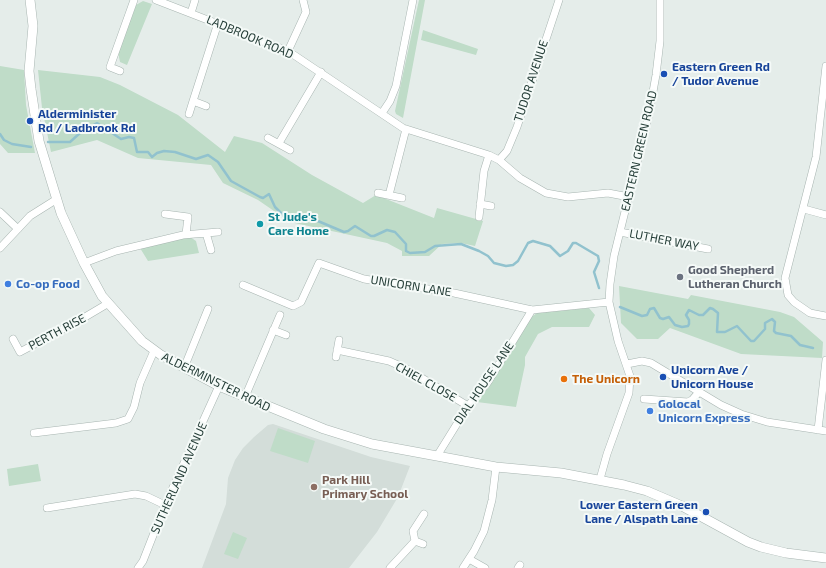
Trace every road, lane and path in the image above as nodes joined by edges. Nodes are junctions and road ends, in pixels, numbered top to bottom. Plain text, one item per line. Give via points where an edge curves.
1 (30, 0) edge
2 (134, 0) edge
3 (156, 0) edge
4 (195, 0) edge
5 (303, 0) edge
6 (413, 0) edge
7 (558, 0) edge
8 (660, 0) edge
9 (191, 13) junction
10 (218, 23) junction
11 (288, 51) junction
12 (826, 66) edge
13 (120, 71) dead end
14 (321, 72) junction
15 (193, 101) junction
16 (206, 106) dead end
17 (189, 114) dead end
18 (382, 114) junction
19 (824, 121) edge
20 (406, 129) junction
21 (268, 138) dead end
22 (279, 143) junction
23 (290, 150) dead end
24 (489, 155) junction
25 (499, 160) junction
26 (378, 193) dead end
27 (389, 195) junction
28 (629, 197) junction
29 (402, 198) dead end
30 (57, 199) junction
31 (480, 204) junction
32 (491, 206) dead end
33 (804, 209) junction
34 (0, 212) edge
35 (165, 214) dead end
36 (826, 215) edge
37 (479, 217) dead end
38 (18, 229) junction
39 (218, 232) dead end
40 (620, 232) junction
41 (206, 233) junction
42 (186, 234) junction
43 (0, 248) edge
44 (708, 249) dead end
45 (211, 250) dead end
46 (84, 263) junction
47 (243, 285) dead end
48 (609, 302) junction
49 (107, 304) junction
50 (208, 309) dead end
51 (532, 310) junction
52 (280, 314) dead end
53 (826, 316) edge
54 (274, 330) junction
55 (286, 336) dead end
56 (13, 339) dead end
57 (339, 340) dead end
58 (337, 350) junction
59 (154, 351) junction
60 (336, 357) dead end
61 (826, 360) edge
62 (627, 364) junction
63 (184, 368) junction
64 (220, 386) junction
65 (699, 392) junction
66 (245, 397) junction
67 (644, 399) dead end
68 (468, 406) junction
69 (818, 430) junction
70 (826, 431) edge
71 (34, 433) dead end
72 (437, 456) junction
73 (496, 467) junction
74 (600, 479) junction
75 (165, 505) junction
76 (47, 508) dead end
77 (424, 514) dead end
78 (415, 541) junction
79 (423, 544) dead end
80 (826, 558) edge
81 (469, 559) junction
82 (138, 568) edge
83 (390, 568) edge
84 (463, 568) edge
85 (485, 568) edge

1 - 30 street, ALDERMINSTER ROAD via 33,42 29,71 39,141
2 - 13 street via 110,67
3 - 9 street, LADBROOK ROAD
4 - 9 street
5 - 11 street via 306,12
6 - 18 street via 396,86
7 - 25 street, TUDOR AVENUE via 517,127 507,151
8 - 28 street, EASTERN GREEN ROAD via 660,41 656,75
9 - 10 street, LADBROOK ROAD
10 - 11 street, LADBROOK ROAD
10 - 15 street
11 - 14 street, LADBROOK ROAD
12 - 19 street
14 - 18 street, LADBROOK ROAD
14 - 22 street
15 - 16 street
15 - 17 street
18 - 20 street, LADBROOK ROAD
19 - 33 street
20 - 24 street, LADBROOK ROAD
20 - 27 street
21 - 22 street
22 - 23 street
24 - 25 street, LADBROOK ROAD
24 - 31 street
25 - 28 street, LADBROOK ROAD via 520,178 546,193 568,197 608,193
26 - 27 street
27 - 29 street
28 - 40 street, EASTERN GREEN ROAD
30 - 38 street via 30,216
30 - 46 street, ALDERMINSTER ROAD
31 - 32 street
31 - 37 street
33 - 36 street
33 - 53 street via 786,268 786,287 788,295 800,308
34 - 38 street
35 - 42 street via 188,216
38 - 43 street
39 - 41 street
40 - 44 street, LUTHER WAY
40 - 48 street, EASTERN GREEN ROAD via 614,256
41 - 42 street
41 - 45 street
42 - 46 street via 116,251
46 - 49 street, ALDERMINSTER ROAD
47 - 51 street, UNICORN LANE via 293,306 301,302 319,263 364,279 454,293
48 - 51 street, UNICORN LANE
48 - 62 street, EASTERN GREEN ROAD via 618,342
49 - 56 street, PERTH RISE via 20,352
49 - 59 street, ALDERMINSTER ROAD
50 - 63 street via 200,321
51 - 68 street, DIAL HOUSE LANE via 488,382
52 - 54 street
54 - 55 street
54 - 66 street
57 - 58 street
58 - 60 street
58 - 68 street, CHIEL CLOSE via 389,361
59 - 63 street, ALDERMINSTER ROAD
59 - 71 street via 128,419 116,423
61 - 69 street
62 - 65 street via 642,361 651,363
62 - 74 street, EASTERN GREEN ROAD via 630,376 629,393
63 - 64 street, ALDERMINSTER ROAD
64 - 66 street, ALDERMINSTER ROAD
64 - 75 street, SUTHERLAND AVENUE
65 - 67 street via 688,402
65 - 69 street via 721,405 754,418
66 - 72 street, ALDERMINSTER ROAD via 324,429 372,444
68 - 72 street, DIAL HOUSE LANE
69 - 70 street
72 - 73 street, ALDERMINSTER ROAD
73 - 74 street, ALDERMINSTER ROAD
73 - 81 street via 486,526
74 - 80 street, ALDERMINSTER ROAD via 647,491 682,506 748,542 786,553
75 - 76 street via 146,496 134,494
75 - 82 street, SUTHERLAND AVENUE
77 - 78 street via 413,531
78 - 79 street
78 - 83 street
81 - 84 street
81 - 85 street

